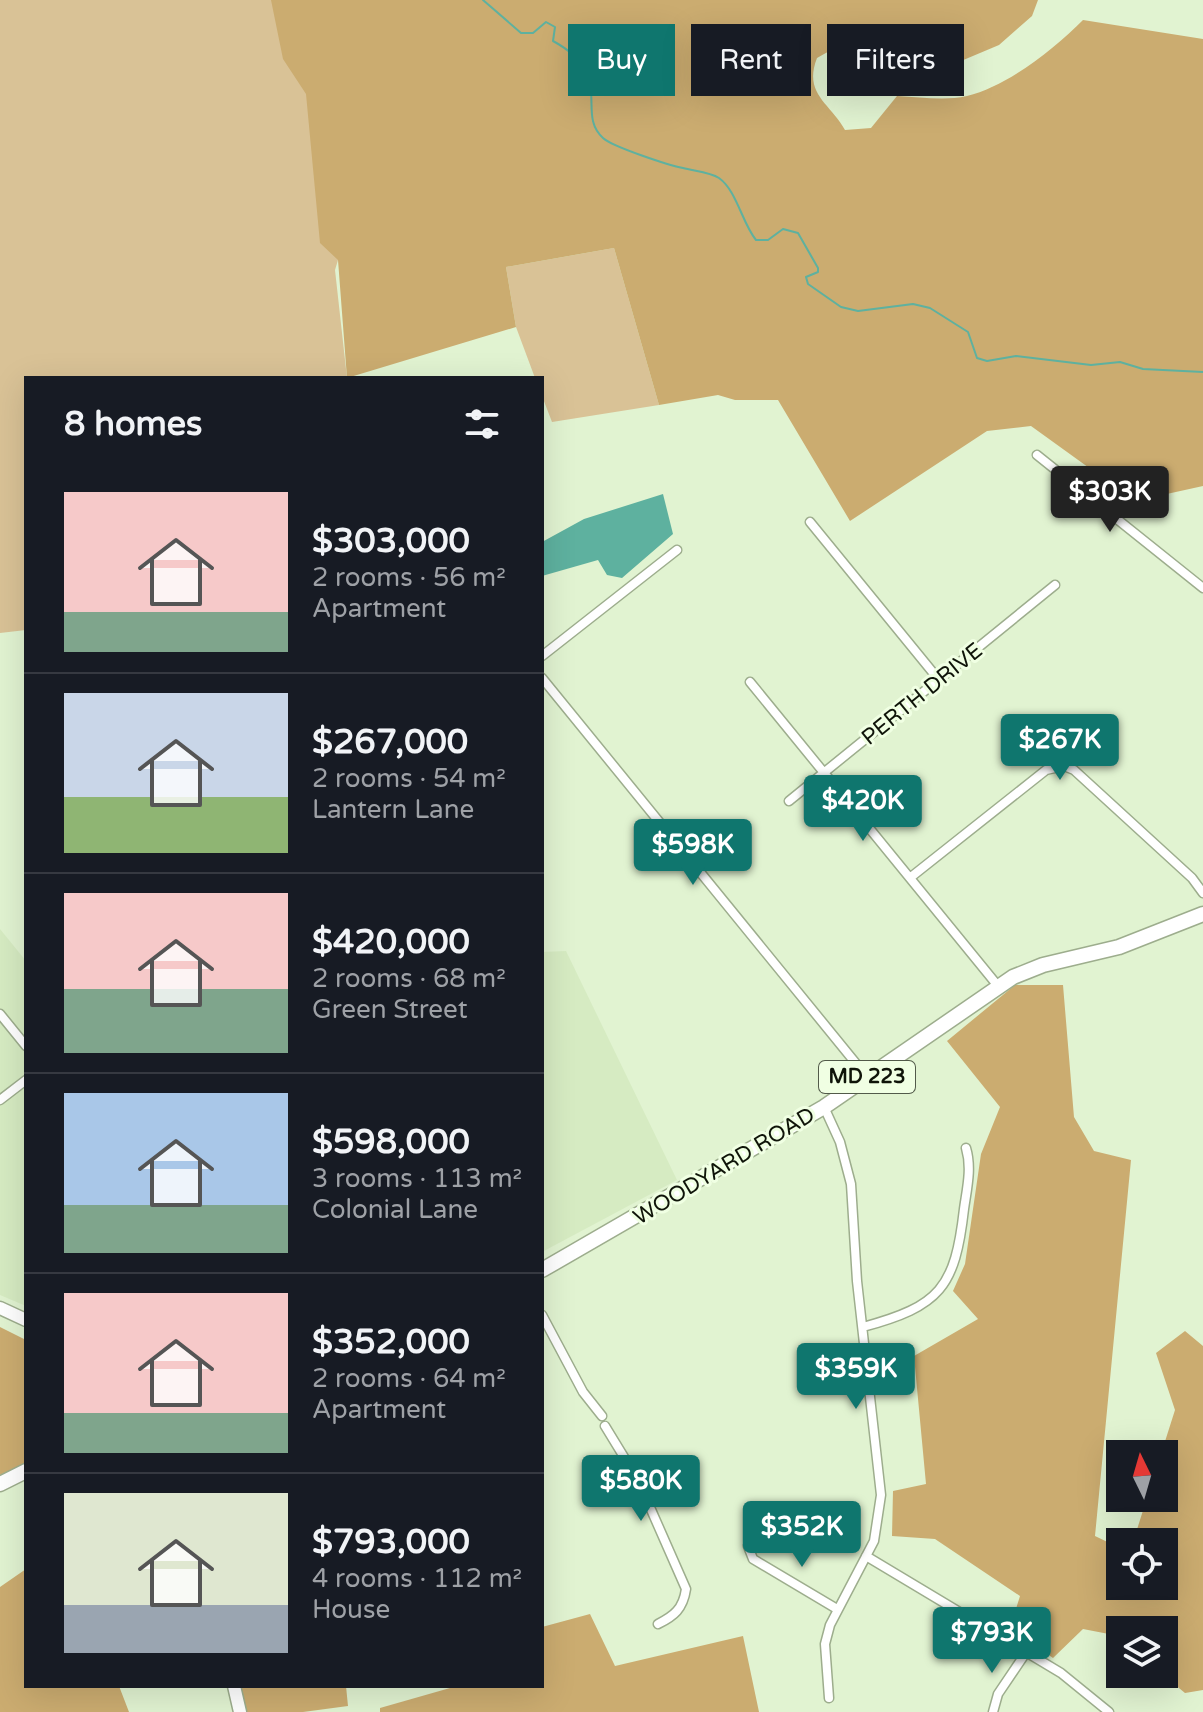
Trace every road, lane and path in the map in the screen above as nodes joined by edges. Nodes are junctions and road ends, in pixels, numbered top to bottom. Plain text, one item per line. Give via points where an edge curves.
1 (1037, 455) dead end
2 (810, 522) dead end
3 (677, 550) dead end
4 (1055, 585) dead end
5 (1203, 588) edge
6 (544, 654) edge
7 (544, 680) edge
8 (939, 680) junction
9 (750, 682) dead end
10 (825, 772) junction
11 (789, 801) dead end
12 (911, 877) junction
13 (1203, 893) edge
14 (1203, 914) edge
15 (998, 986) junction
16 (0, 1014) edge
17 (24, 1044) edge
18 (867, 1077) junction
19 (24, 1082) edge
20 (0, 1100) edge
21 (824, 1107) junction
22 (966, 1148) dead end
23 (544, 1269) edge
24 (0, 1308) edge
25 (24, 1319) edge
26 (544, 1319) edge
27 (863, 1327) junction
28 (24, 1472) edge
29 (0, 1484) edge
30 (748, 1546) dead end
31 (866, 1556) junction
32 (837, 1609) junction
33 (658, 1624) dead end
34 (1025, 1654) junction
35 (234, 1688) edge
36 (829, 1698) dead end
37 (240, 1712) edge
38 (993, 1712) edge
39 (1109, 1712) edge

1 - 5 street
2 - 8 street
3 - 6 street
4 - 8 street, PERTH DRIVE
7 - 18 street
8 - 10 street, PERTH DRIVE
9 - 10 street
10 - 11 street, PERTH DRIVE
10 - 12 street
12 - 13 street via 1046,770 1064,766
12 - 15 street
14 - 15 main road, WOODYARD ROAD / MD 223 via 1106,951 1043,965
15 - 18 main road, WOODYARD ROAD / MD 223
16 - 17 street
18 - 21 main road, WOODYARD ROAD / MD 223
19 - 20 street
21 - 23 main road, WOODYARD ROAD / MD 223
21 - 27 street via 848,1170
22 - 27 street via 970,1162 953,1270 925,1304
24 - 25 main road
26 - 33 street via 638,1480 686,1589 682,1606
27 - 31 street via 881,1495 874,1541
28 - 29 main road
30 - 32 street via 753,1559
31 - 32 street
31 - 34 street
32 - 36 street via 825,1644
34 - 38 street via 998,1694
34 - 39 street via 1061,1673
35 - 37 main road

